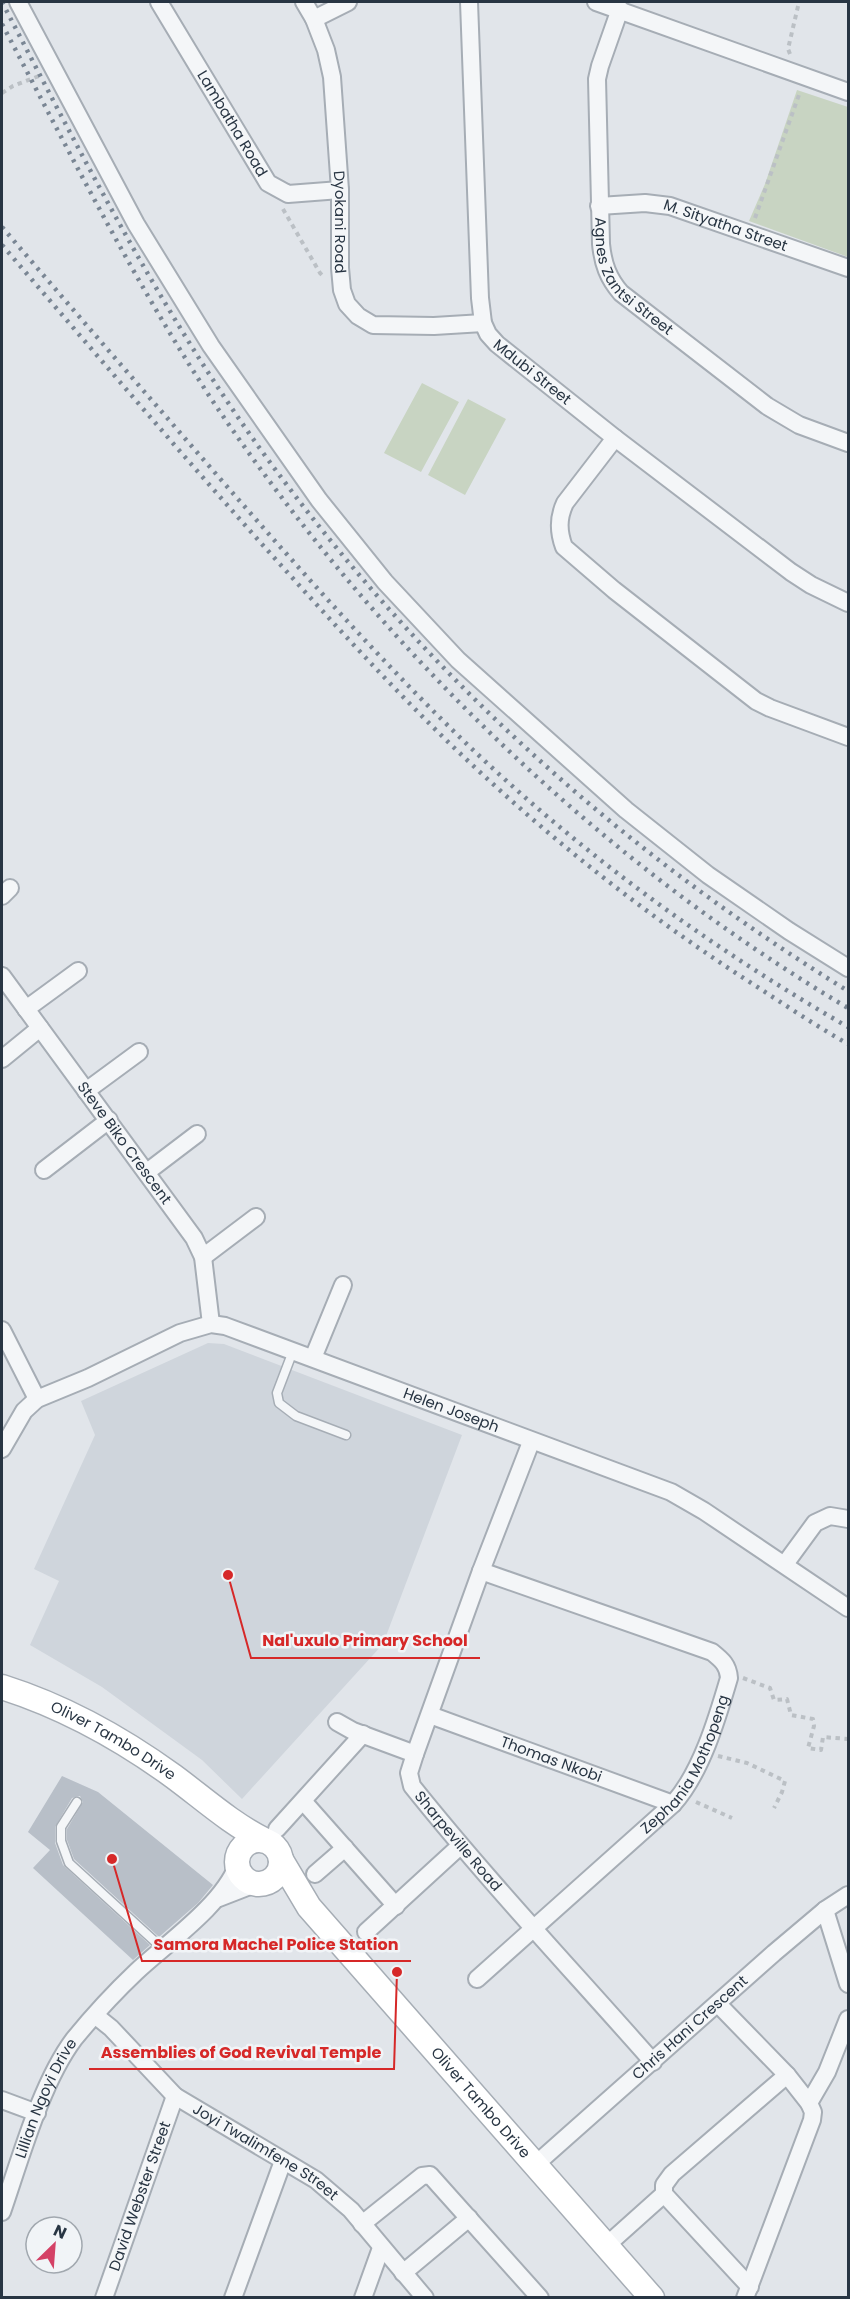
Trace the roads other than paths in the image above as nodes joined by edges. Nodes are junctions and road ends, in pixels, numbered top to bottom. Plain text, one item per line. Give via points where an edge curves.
1 (18, 2) edge
2 (159, 2) edge
3 (304, 2) edge
4 (348, 2) edge
5 (469, 2) edge
6 (596, 2) edge
7 (620, 9) junction
8 (314, 19) junction
9 (849, 92) edge
10 (340, 190) junction
11 (599, 206) junction
12 (849, 268) edge
13 (483, 323) junction
14 (615, 438) junction
15 (849, 443) edge
16 (849, 603) edge
17 (849, 737) edge
18 (849, 968) edge
19 (78, 971) dead end
20 (2, 976) edge
21 (26, 1009) junction
22 (40, 1028) junction
23 (139, 1052) dead end
24 (2, 1059) edge
25 (86, 1091) junction
26 (108, 1120) junction
27 (197, 1134) dead end
28 (44, 1170) dead end
29 (147, 1172) junction
30 (256, 1217) dead end
31 (203, 1257) junction
32 (343, 1285) dead end
33 (211, 1324) junction
34 (2, 1330) edge
35 (293, 1351) junction
36 (313, 1358) junction
37 (37, 1399) junction
38 (346, 1435) dead end
39 (531, 1442) junction
40 (2, 1449) edge
41 (849, 1519) edge
42 (785, 1564) junction
43 (481, 1570) junction
44 (849, 1608) edge
45 (2, 1687) edge
46 (430, 1715) junction
47 (338, 1722) dead end
48 (363, 1734) junction
49 (415, 1754) junction
50 (678, 1799) junction
51 (303, 1801) junction
52 (77, 1802) dead end
53 (215, 1811) junction
54 (270, 1834) junction
55 (460, 1846) junction
56 (345, 1848) junction
57 (281, 1860) junction
58 (237, 1863) junction
59 (315, 1875) dead end
60 (259, 1884) junction
61 (849, 1895) edge
62 (215, 1900) junction
63 (396, 1906) junction
64 (309, 1907) junction
65 (825, 1910) junction
66 (535, 1928) junction
67 (366, 1932) dead end
68 (162, 1948) junction
69 (477, 1979) dead end
70 (849, 1984) edge
71 (718, 2004) junction
72 (96, 2016) junction
73 (849, 2019) edge
74 (653, 2062) junction
75 (787, 2075) junction
76 (175, 2096) junction
77 (2, 2100) edge
78 (809, 2103) junction
79 (37, 2113) junction
80 (283, 2161) junction
81 (535, 2165) junction
82 (664, 2194) junction
83 (2, 2212) edge
84 (469, 2218) junction
85 (362, 2224) junction
86 (607, 2245) junction
87 (381, 2248) junction
88 (403, 2273) junction
89 (747, 2293) edge
90 (104, 2298) edge
91 (233, 2298) edge
92 (363, 2298) edge
93 (425, 2298) edge
94 (540, 2298) edge
95 (652, 2298) edge

1 - 18 street via 136,225 211,346 319,500 385,582 458,660 626,810 717,881
2 - 10 street, Lambatha Road via 268,183 288,194
3 - 8 street, Dyokani Road
4 - 8 street
5 - 13 street
6 - 7 street
7 - 9 street
7 - 11 street, Agnes Zantsi Street via 597,79
8 - 10 street, Dyokani Road via 332,76
10 - 13 street, Dyokani Road via 342,290 347,304 358,316 374,325
11 - 12 street, M. Sityatha Street via 658,203
11 - 15 street, Agnes Zantsi Street via 605,270 621,293 767,406 799,425
13 - 14 street, Mdubi Street via 497,344
14 - 16 street, Mdubi Street via 791,572
14 - 17 street via 565,503 559,526 564,547 756,701
19 - 21 street
20 - 21 street, Steve Biko Crescent
21 - 22 street, Steve Biko Crescent
22 - 24 street
22 - 25 street, Steve Biko Crescent
23 - 25 street
25 - 26 street, Steve Biko Crescent
26 - 28 street
26 - 29 street, Steve Biko Crescent
27 - 29 street
29 - 31 street, Steve Biko Crescent
30 - 31 street
31 - 33 street, Steve Biko Crescent
32 - 36 street
33 - 35 street, Helen Joseph
33 - 37 street via 180,1333
34 - 37 street
35 - 36 street, Helen Joseph
35 - 38 lane via 277,1393 279,1403 296,1416
36 - 39 street, Helen Joseph
37 - 40 street via 24,1411
39 - 42 street, Helen Joseph via 677,1496
39 - 43 street, Sharpeville Road
41 - 42 street via 830,1516 815,1523
42 - 44 street, Helen Joseph
43 - 46 street, Sharpeville Road
43 - 50 street, Zephania Mothopeng via 712,1652 722,1660 729,1669 729,1678 693,1778
45 - 53 street, Oliver Tambo Drive via 56,1708 123,1742 174,1776
46 - 49 street, Sharpeville Road
46 - 50 street, Thomas Nkobi
47 - 48 street
48 - 49 street
48 - 51 street
49 - 55 street, Sharpeville Road via 409,1773 412,1786
50 - 66 street, Zephania Mothopeng
51 - 54 street
51 - 56 street
52 - 68 lane via 61,1827 61,1841 69,1863
53 - 54 street, Oliver Tambo Drive
53 - 58 street, Oliver Tambo Drive via 229,1835
54 - 57 street
54 - 58 street via 246,1844
55 - 63 street
55 - 66 street, Sharpeville Road
56 - 59 street
56 - 63 street
57 - 60 street via 276,1875
57 - 64 street, Oliver Tambo Drive
58 - 60 street via 247,1881
58 - 62 street
60 - 62 street
60 - 64 street, Oliver Tambo Drive
61 - 65 street, Chris Hani Crescent
62 - 68 street, Lillian Ngoyi Drive
63 - 67 street
64 - 81 street, Oliver Tambo Drive
65 - 70 street
65 - 71 street, Chris Hani Crescent
66 - 69 street, Zephania Mothopeng
66 - 74 street, Sharpeville Road
68 - 72 street, Lillian Ngoyi Drive
71 - 74 street, Chris Hani Crescent
71 - 75 street
72 - 76 street, Joyi Twalimfene Street
72 - 79 street, Lillian Ngoyi Drive via 74,2040
73 - 78 street
74 - 81 street, Chris Hani Crescent
75 - 78 street
75 - 82 street via 672,2175 664,2185
76 - 80 street, Joyi Twalimfene Street
76 - 90 street, David Webster Street
77 - 79 street
78 - 89 street via 812,2120
79 - 83 street, Lillian Ngoyi Drive
80 - 85 street, Joyi Twalimfene Street via 330,2191
80 - 91 street
81 - 86 street, Oliver Tambo Drive
82 - 86 street
82 - 89 street
84 - 85 street via 427,2175
84 - 88 street
84 - 94 street
85 - 87 street, Joyi Twalimfene Street
86 - 95 street, Oliver Tambo Drive
87 - 88 street, Joyi Twalimfene Street
87 - 92 street
88 - 93 street, Joyi Twalimfene Street

